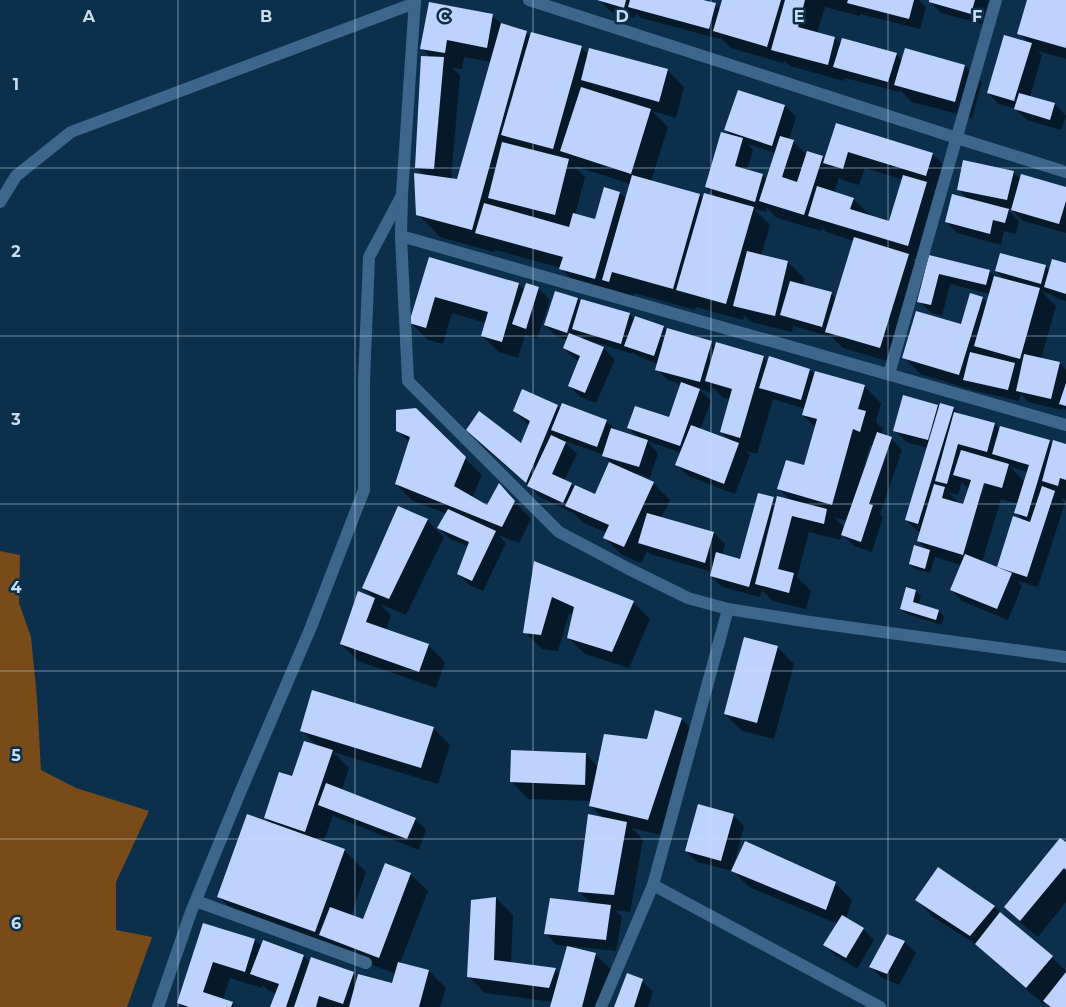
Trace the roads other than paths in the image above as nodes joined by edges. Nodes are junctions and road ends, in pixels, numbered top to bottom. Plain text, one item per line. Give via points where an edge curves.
1 (529, 0) edge
2 (996, 0) edge
3 (415, 1) edge
4 (957, 138) junction
5 (1066, 172) edge
6 (402, 194) junction
7 (0, 202) edge
8 (402, 236) junction
9 (889, 374) junction
10 (1066, 425) edge
11 (728, 609) junction
12 (1066, 657) edge
13 (653, 885) junction
14 (196, 901) junction
15 (366, 963) dead end
16 (158, 1007) edge
17 (602, 1007) edge
18 (880, 1007) edge

1 - 4 street
2 - 4 street
3 - 6 street
3 - 7 street via 71,132 16,176
4 - 5 street
4 - 9 street
6 - 8 street
6 - 14 street via 369,257 364,490 311,627
8 - 9 street
8 - 11 street via 408,381 558,532 688,598
9 - 10 street
11 - 12 street
11 - 13 street
13 - 17 street
13 - 18 street
14 - 15 street
14 - 16 street

